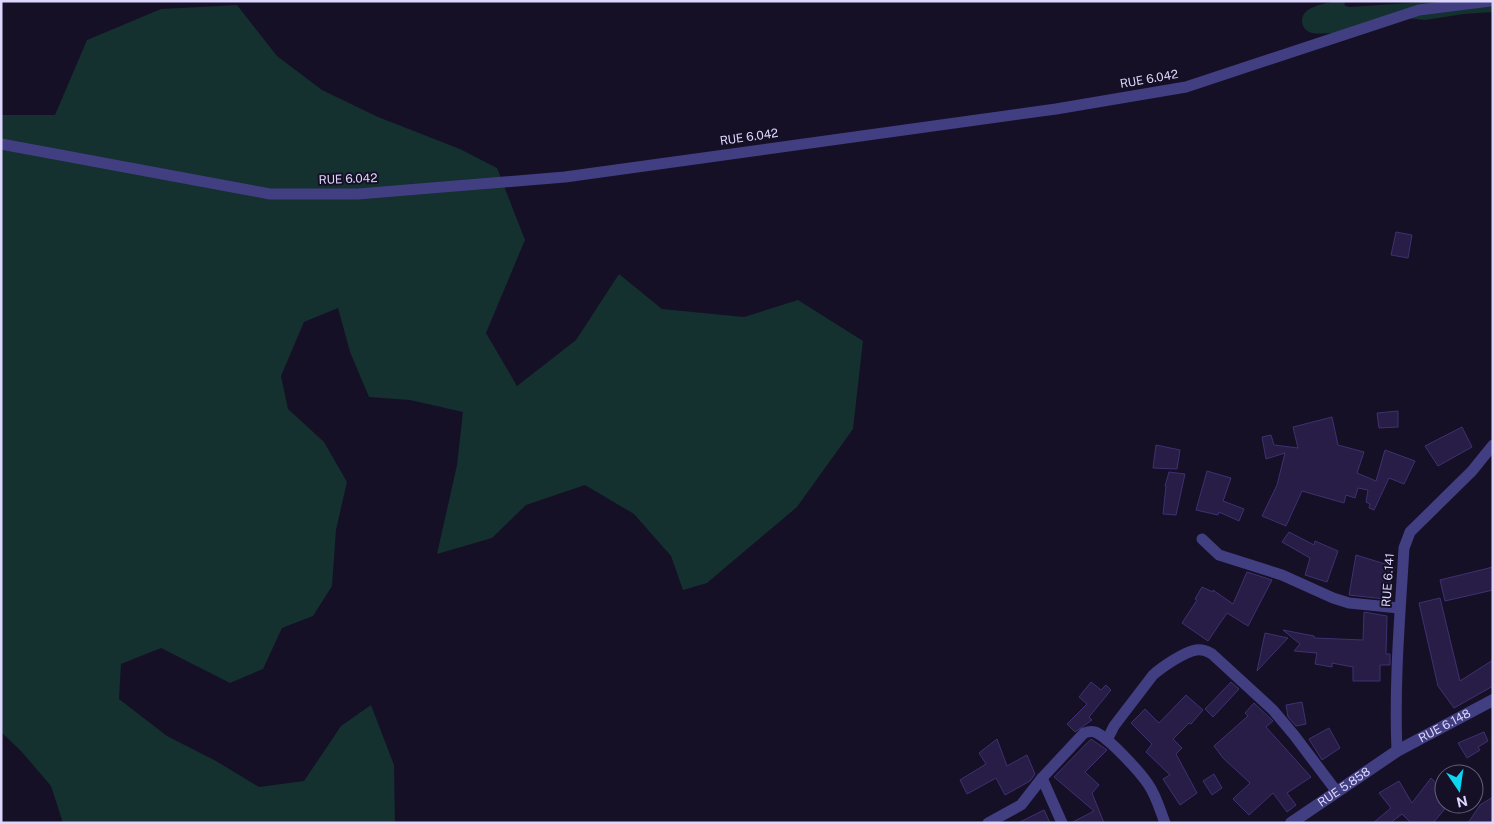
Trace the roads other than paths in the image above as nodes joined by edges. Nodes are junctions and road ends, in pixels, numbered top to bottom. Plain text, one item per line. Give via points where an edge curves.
1 (1490, 1) edge
2 (1, 144) edge
3 (1493, 445) edge
4 (1202, 539) dead end
5 (1399, 608) junction
6 (1493, 700) edge
7 (1107, 740) junction
8 (1397, 751) junction
9 (1042, 778) junction
10 (1337, 792) junction
11 (988, 823) edge
12 (1062, 823) edge
13 (1165, 823) edge
14 (1291, 823) edge

1 - 2 street, RUE 6.042 via 1419,10 1186,87 1056,109 565,177 358,194 270,194
3 - 5 street, RUE 6.141 via 1410,532 1404,548
4 - 5 street via 1219,554 1282,575 1333,598
5 - 8 street, RUE 6.141
6 - 8 street, RUE 6.148
7 - 9 street via 1096,732 1084,733
7 - 10 street via 1153,675 1200,650 1212,654 1273,710
7 - 13 street via 1149,784
8 - 10 street, RUE 5.858
9 - 11 street via 1021,806
9 - 12 street
10 - 14 street, RUE 5.858

